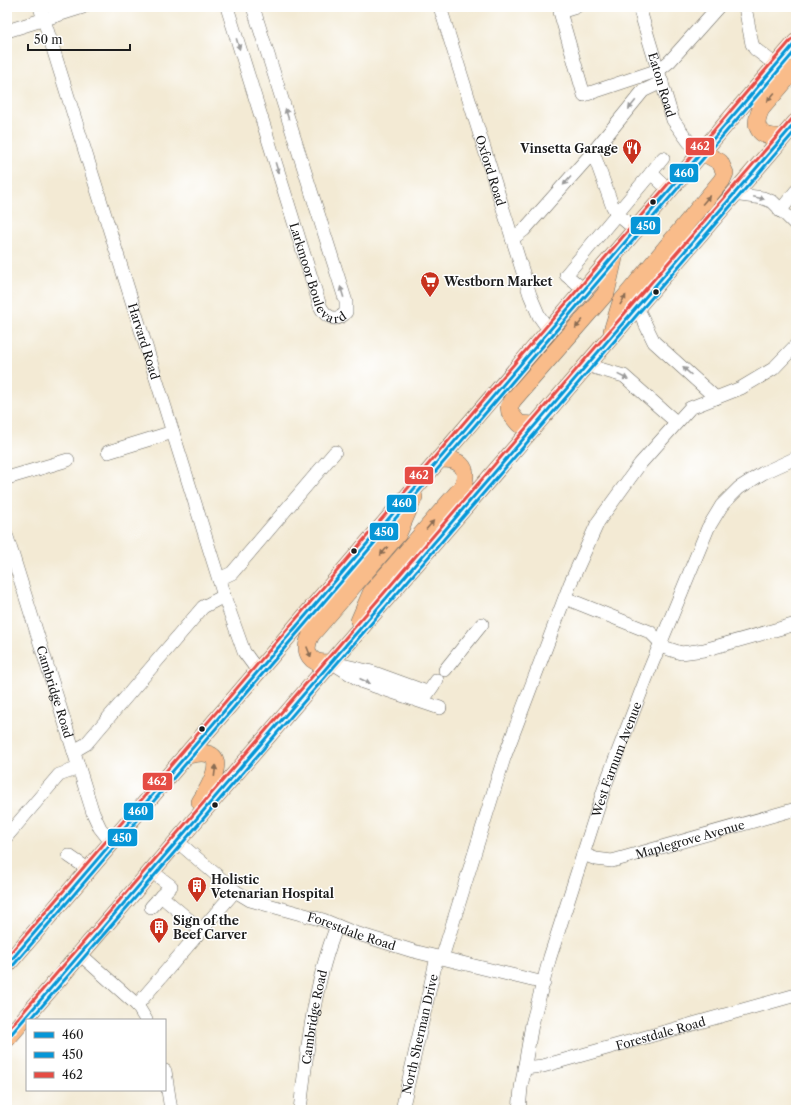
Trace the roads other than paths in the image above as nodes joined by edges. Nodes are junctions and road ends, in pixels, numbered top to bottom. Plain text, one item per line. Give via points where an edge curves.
1 (83, 7) edge
2 (226, 7) edge
3 (253, 7) edge
4 (440, 7) edge
5 (576, 7) edge
6 (639, 7) edge
7 (718, 7) edge
8 (745, 7) edge
9 (42, 13) edge
10 (7, 31) edge
11 (796, 42) edge
12 (776, 65) junction
13 (796, 68) edge
14 (660, 76) junction
15 (796, 122) edge
16 (782, 137) junction
17 (593, 152) junction
18 (702, 152) junction
19 (663, 158) dead end
20 (651, 173) junction
21 (669, 190) junction
22 (796, 192) edge
23 (733, 194) junction
24 (780, 211) junction
25 (617, 214) junction
26 (796, 225) edge
27 (635, 229) junction
28 (512, 239) junction
29 (615, 254) junction
30 (584, 290) junction
31 (636, 307) junction
32 (549, 330) junction
33 (611, 337) junction
34 (796, 344) edge
35 (586, 365) junction
36 (716, 398) junction
37 (676, 422) junction
38 (534, 425) junction
39 (173, 432) junction
40 (108, 452) dead end
41 (335, 452) dead end
42 (796, 458) edge
43 (439, 459) junction
44 (68, 460) dead end
45 (7, 478) edge
46 (421, 480) junction
47 (7, 537) edge
48 (219, 579) junction
49 (224, 596) junction
50 (565, 598) junction
51 (482, 624) dead end
52 (796, 624) edge
53 (353, 636) junction
54 (661, 642) junction
55 (331, 662) junction
56 (258, 671) junction
57 (424, 697) junction
58 (440, 708) dead end
59 (74, 750) junction
60 (185, 756) junction
61 (79, 768) junction
62 (796, 809) edge
63 (7, 836) edge
64 (111, 842) junction
65 (178, 842) junction
66 (583, 854) junction
67 (69, 856) dead end
68 (88, 869) junction
69 (151, 871) junction
70 (235, 891) junction
71 (161, 896) junction
72 (150, 907) dead end
73 (337, 926) junction
74 (201, 930) junction
75 (81, 954) junction
76 (439, 958) junction
77 (7, 965) edge
78 (544, 983) junction
79 (796, 996) edge
80 (137, 1005) junction
81 (145, 1019) edge
82 (7, 1039) edge
83 (524, 1068) junction
84 (166, 1078) edge
85 (171, 1110) edge
86 (300, 1110) edge
87 (402, 1110) edge
88 (519, 1110) edge

1 - 9 street
2 -> 3 street, Larkmoor Boulevard via 320,306 327,315 337,319 346,312 346,302
4 - 28 street, Oxford Road
5 - 14 street via 560,12 584,95
6 - 14 street, Eaton Road
7 - 14 street
8 - 12 street via 752,44
9 - 10 street
9 - 39 street, Harvard Road
11 - 12 main road
12 - 18 main road
13 -> 16 main road via 757,117 760,132 766,136
14 -> 17 street via 643,91
14 - 18 street, Eaton Road via 675,125 689,142
15 - 16 main road
16 - 23 main road
17 - 25 street
17 -> 28 street via 524,230
18 - 21 main road
33 -> 18 main road via 621,302 722,180 724,173 720,162
19 - 20 street
20 - 21 street
20 - 25 street
21 - 27 main road
22 - 24 street
23 -> 24 street via 763,198 773,202
23 - 31 main road
24 - 26 street
25 - 27 street
25 - 30 street via 566,275
27 - 29 main road
28 - 32 street, Oxford Road via 532,300
29 - 30 main road
29 -> 38 main road via 606,292 509,407 519,424
30 - 32 main road
31 - 33 main road
36 -> 31 street via 654,342
32 - 43 main road
33 - 35 main road
34 - 36 street, North Sherman Drive via 773,370 741,388
35 -> 37 street via 624,376
35 - 38 main road
36 - 37 street, North Sherman Drive via 690,408
37 - 50 street, North Sherman Drive via 640,464 598,522
38 - 53 main road
39 - 40 street
39 - 48 street, Harvard Road
41 - 48 street via 232,572
42 - 54 street, West Farnum Avenue via 762,473 739,488 722,505 708,528
43 - 46 main road
53 -> 43 main road via 371,593 463,486 466,478 461,465 448,459
44 - 45 street
46 -> 55 main road via 398,534 306,643 307,650 315,662
46 - 56 main road
47 - 59 street, Cambridge Road
48 - 49 street, Harvard Road
49 - 56 street, Harvard Road via 244,652
49 - 59 street via 203,607 86,744
50 - 54 street via 650,632
50 - 76 street, North Sherman Drive via 504,758
51 - 57 street
52 - 54 street via 704,650 681,653 672,651
53 - 55 main road
54 - 66 street, West Farnum Avenue via 606,783
55 - 57 street via 363,682
55 - 65 main road
56 - 60 main road
57 - 58 street
59 - 61 street, Cambridge Road
60 - 64 main road
65 -> 60 main road via 213,782 216,766 212,756 206,753
61 - 63 street via 59,775
61 - 64 street, Cambridge Road via 100,828
62 - 66 street, Maplegrove Avenue via 612,861
64 - 68 main road
65 - 69 main road
65 - 70 street, Forestdale Road
66 - 78 street, West Farnum Avenue
67 - 68 street
68 - 77 main road
69 - 71 street via 171,886
69 - 75 main road
70 - 73 street, Forestdale Road via 250,900 308,915
70 - 74 street
71 - 72 street
71 - 74 street
73 - 76 street, Forestdale Road
73 - 86 street, Cambridge Road via 312,1020
74 - 80 street
75 - 80 street
75 - 82 main road
76 - 78 street, Forestdale Road
76 - 87 street, North Sherman Drive
78 - 83 street, West Farnum Avenue via 532,1024
79 - 83 street, Forestdale Road via 543,1066
80 - 81 street
83 - 88 street, West Farnum Avenue
84 - 85 street

